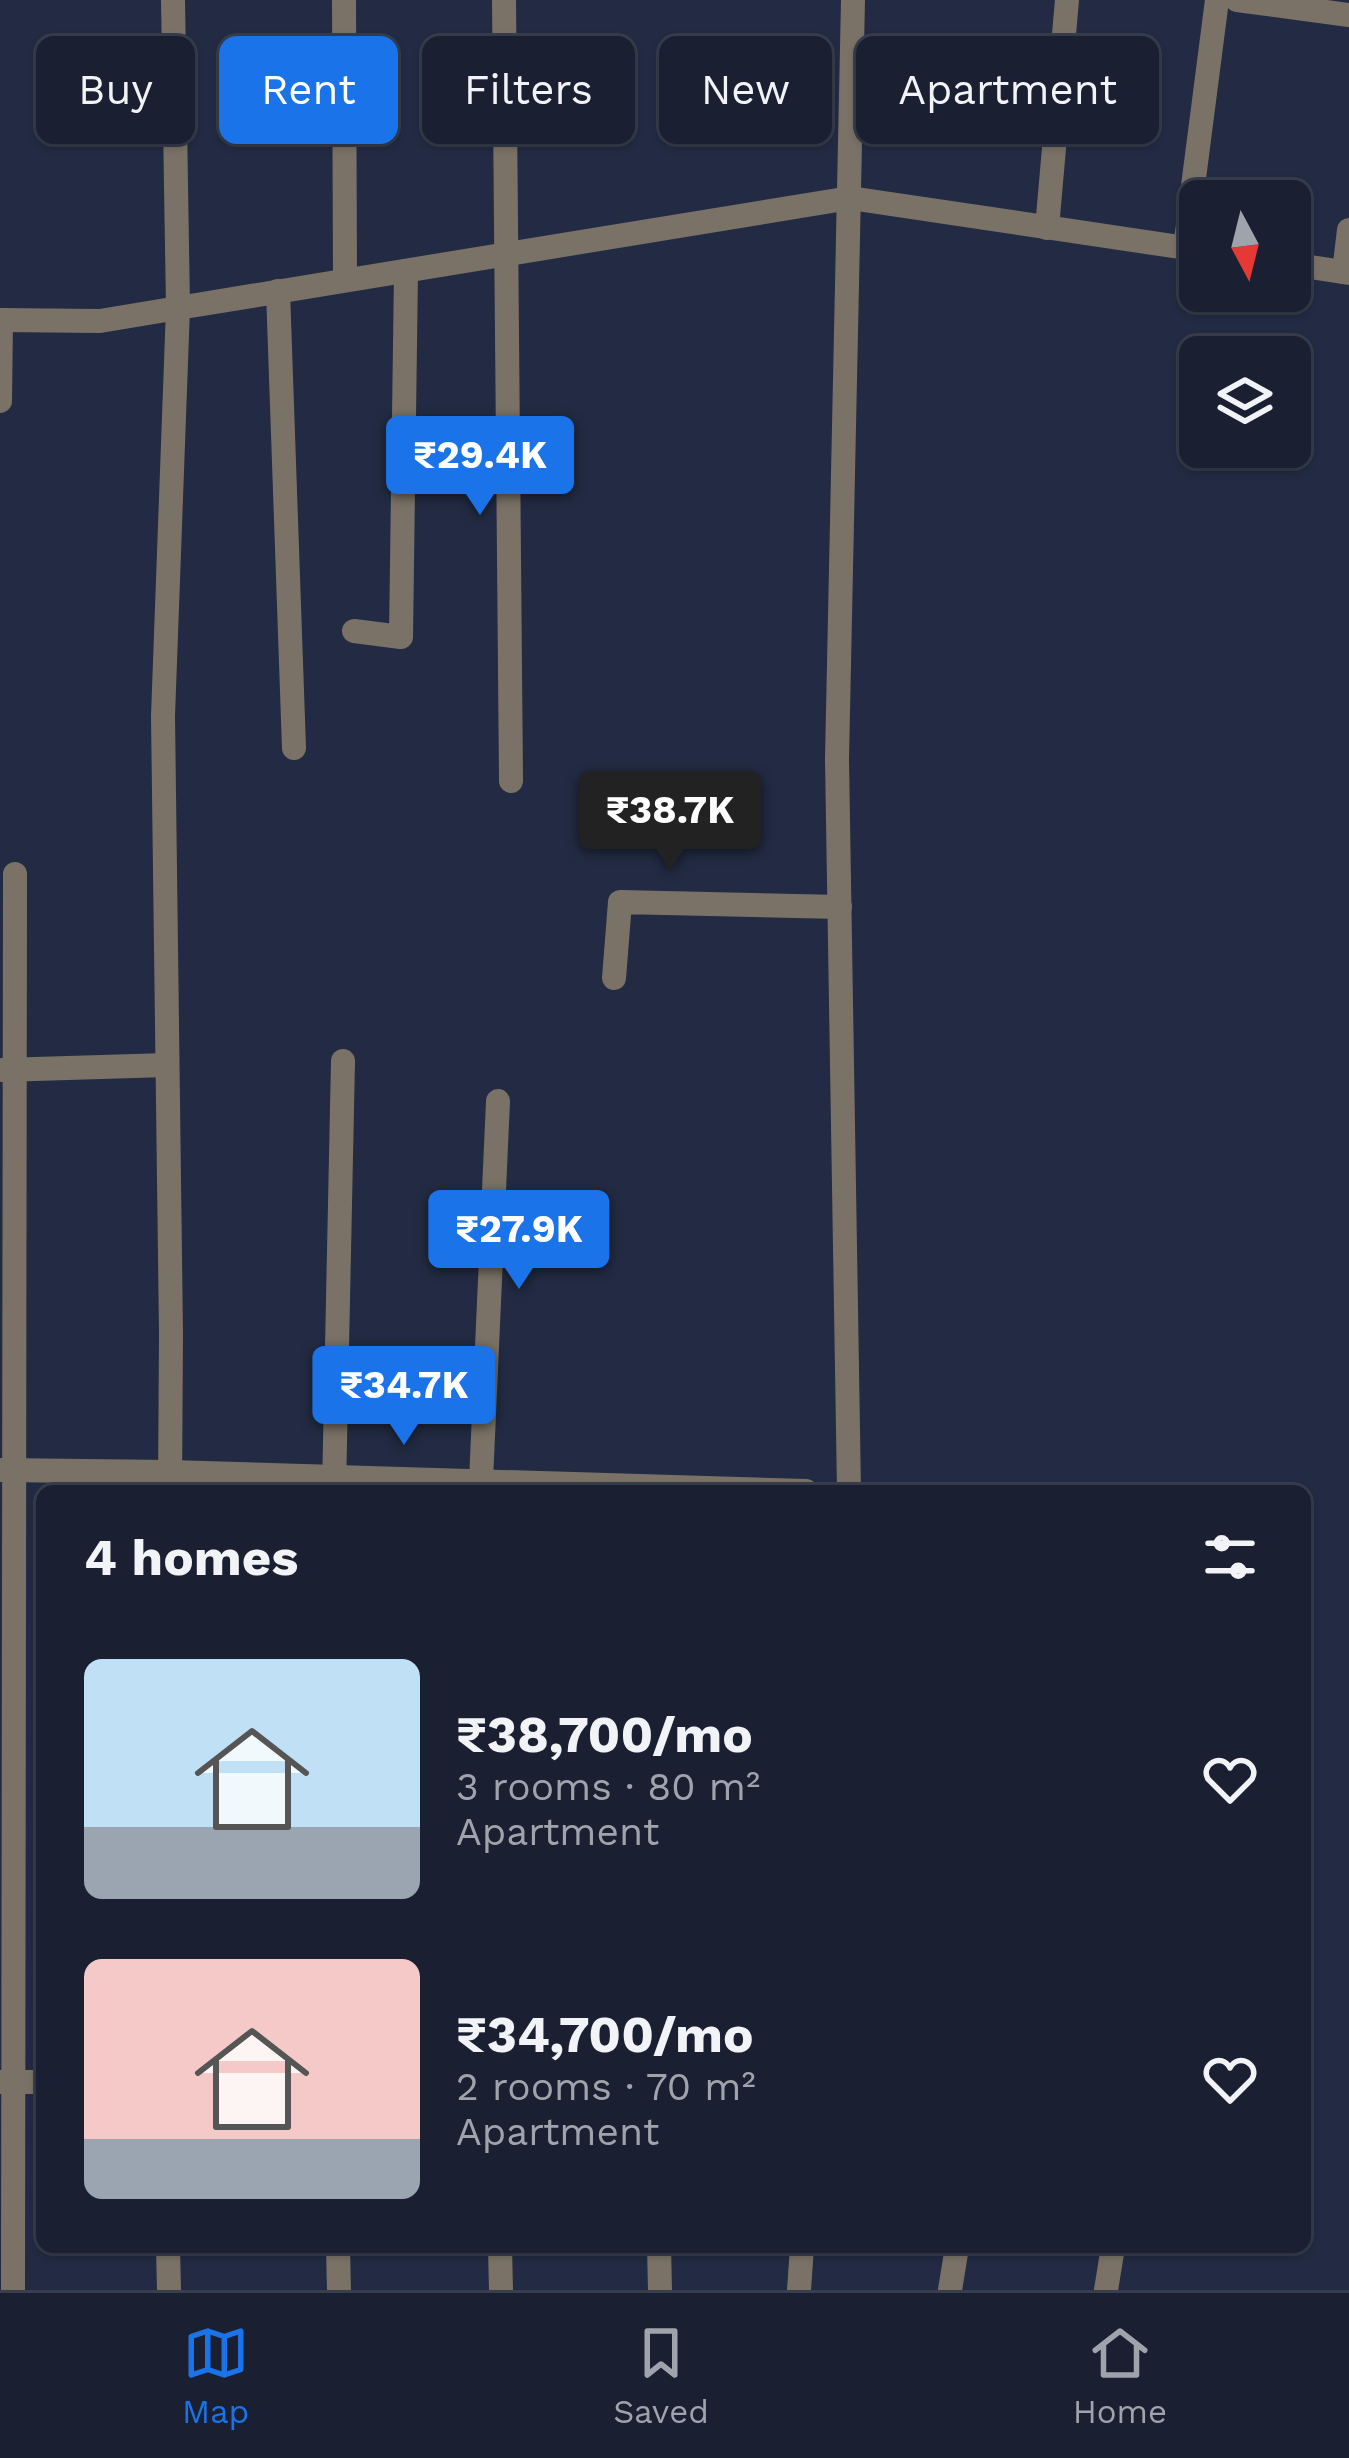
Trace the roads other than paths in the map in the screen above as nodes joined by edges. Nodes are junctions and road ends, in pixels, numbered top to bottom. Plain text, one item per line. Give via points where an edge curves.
1 (173, 0) edge
2 (344, 0) edge
3 (504, 0) edge
4 (854, 0) edge
5 (1066, 0) edge
6 (1217, 0) edge
7 (1237, 0) edge
8 (1349, 15) edge
9 (1200, 180) edge
10 (850, 198) junction
11 (1047, 228) junction
12 (1349, 230) edge
13 (1179, 247) edge
14 (508, 254) junction
15 (1311, 267) edge
16 (406, 271) junction
17 (1347, 272) edge
18 (345, 280) junction
19 (278, 291) junction
20 (178, 308) junction
21 (1, 320) edge
22 (0, 401) edge
23 (354, 631) dead end
24 (294, 748) dead end
25 (511, 782) dead end
26 (15, 874) dead end
27 (840, 908) junction
28 (614, 978) dead end
29 (343, 1061) dead end
30 (167, 1065) junction
31 (7, 1070) edge
32 (498, 1101) dead end
33 (7, 1471) edge
34 (170, 1481) edge
35 (481, 1481) junction
36 (334, 1484) edge
37 (611, 1485) edge
38 (849, 1485) edge
39 (6, 2082) edge
40 (168, 2253) edge
41 (338, 2253) edge
42 (500, 2253) edge
43 (659, 2253) edge
44 (802, 2253) edge
45 (956, 2253) edge
46 (1112, 2253) edge
47 (13, 2290) edge
48 (169, 2290) edge
49 (339, 2290) edge
50 (501, 2290) edge
51 (660, 2290) edge
52 (799, 2290) edge
53 (950, 2290) edge
54 (1106, 2290) edge

1 - 20 street
2 - 18 street
3 - 14 street
4 - 10 street
5 - 11 street
6 - 9 street
7 - 8 street
10 - 11 street
10 - 14 street
10 - 27 street
11 - 13 street
12 - 17 street
14 - 16 street
14 - 25 street
15 - 17 street
16 - 18 street
16 - 23 street via 401,637
18 - 19 street
19 - 20 street
19 - 24 street
20 - 21 street via 100,321
20 - 30 street via 163,716
21 - 22 street
26 - 31 street
27 - 28 street via 620,902
27 - 38 street
29 - 36 street
30 - 31 street
30 - 34 street
31 - 33 street
32 - 35 street
33 - 34 street
33 - 39 street
34 - 36 street
35 - 36 street
35 - 37 street
39 - 47 street
40 - 48 street
41 - 49 street
42 - 50 street
43 - 51 street
44 - 52 street
45 - 53 street
46 - 54 street

